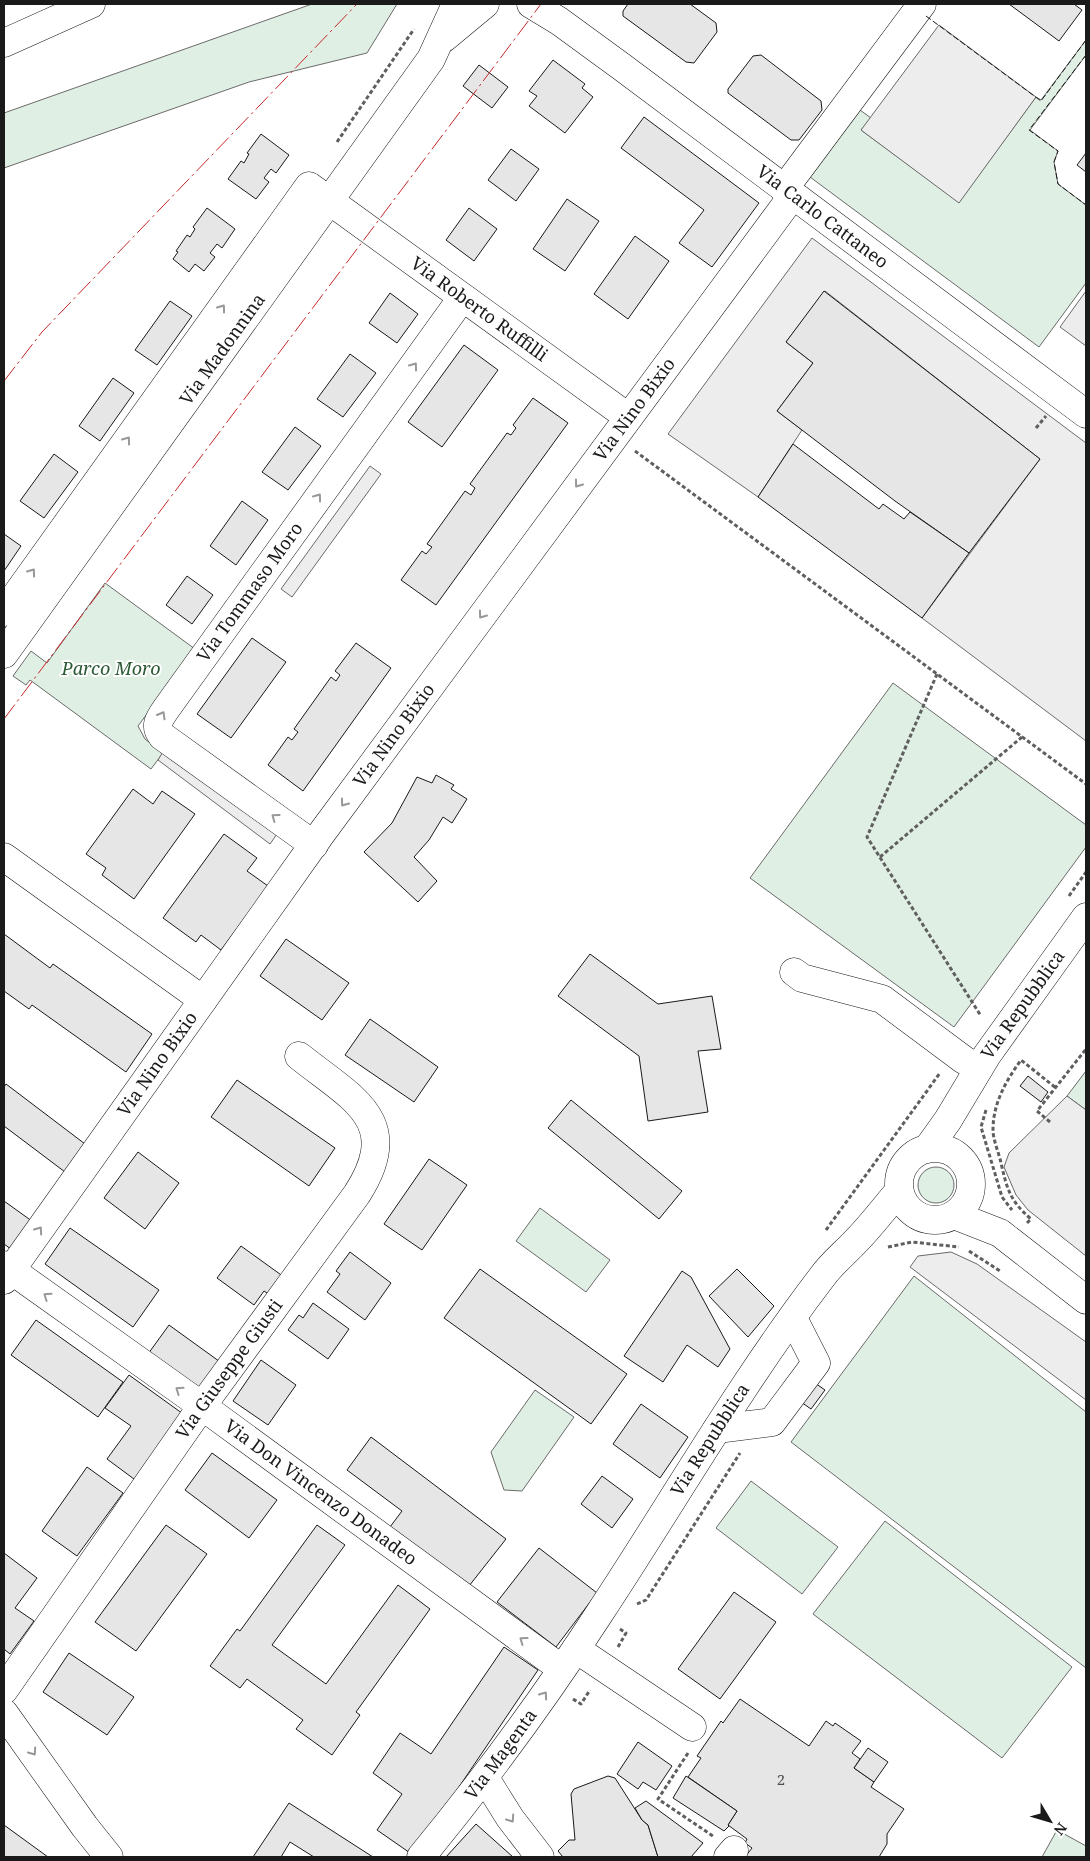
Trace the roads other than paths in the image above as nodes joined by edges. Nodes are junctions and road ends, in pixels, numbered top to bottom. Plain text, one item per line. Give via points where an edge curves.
1 (91, 4) edge
2 (456, 4) edge
3 (485, 4) edge
4 (531, 4) edge
5 (922, 4) edge
6 (553, 13) edge
7 (4, 43) edge
8 (435, 51) junction
9 (789, 192) junction
10 (330, 201) junction
11 (462, 298) junction
12 (1086, 414) edge
13 (621, 426) junction
14 (4, 612) edge
15 (4, 654) edge
16 (314, 845) junction
17 (4, 857) edge
18 (1086, 917) edge
19 (794, 972) dead end
20 (203, 1000) junction
21 (299, 1056) dead end
22 (979, 1068) junction
23 (928, 1148) junction
24 (956, 1155) junction
25 (971, 1189) junction
26 (899, 1191) junction
27 (915, 1215) junction
28 (954, 1215) junction
29 (1012, 1221) junction
30 (856, 1241) junction
31 (6, 1272) edge
32 (1086, 1300) edge
33 (793, 1318) junction
34 (202, 1406) junction
35 (717, 1429) junction
36 (569, 1659) junction
37 (4, 1690) edge
38 (4, 1713) edge
39 (692, 1727) road end
40 (484, 1778) junction
41 (109, 1857) edge
42 (421, 1857) edge
43 (540, 1857) edge

1 - 7 street
2 - 8 street, Via Madonnina
3 - 8 street, Via Madonnina
4 - 6 street, Via Carlo Cattaneo
5 - 9 street, Via Nino Bixio
6 - 9 street, Via Carlo Cattaneo
8 - 10 street, Via Madonnina
9 - 12 street, Via Carlo Cattaneo
9 - 13 street, Via Nino Bixio
10 - 11 street, Via Roberto Ruffilli
14 -> 10 street, Via Roberto Ruffilli via 310,186
10 - 15 street, Via Madonnina
11 - 13 street, Via Roberto Ruffilli
16 -> 11 street, Via Tommaso Moro via 162,736 158,724
13 -> 16 street, Via Nino Bixio
16 - 20 street, Via Nino Bixio
17 - 20 street
18 - 22 street, Via Repubblica
19 - 22 street via 802,978 882,999
31 -> 20 street, Via Nino Bixio
21 - 34 street, Via Giuseppe Giusti via 368,1114 376,1136 372,1167 358,1194
22 - 23 street, Via Repubblica
22 - 24 street, Via Repubblica
23 - 24 street via 947,1150
23 - 26 street via 908,1159 898,1180
24 - 25 street via 968,1170
25 - 28 street via 968,1200
25 - 29 street
26 - 27 street
26 - 30 street, Via Repubblica
27 - 28 street via 934,1221
27 - 30 street, Via Repubblica
28 - 29 street
29 - 32 street
30 - 33 street, Via Repubblica via 823,1275
34 -> 31 street, Via Don Vincenzo Donadeo
33 - 35 street, Via Repubblica
33 - 35 street via 816,1363 772,1422
36 -> 34 street, Via Don Vincenzo Donadeo
34 - 37 street, Via Giuseppe Giusti
35 - 36 street, Via Repubblica
36 - 39 street, Via Don Vincenzo Donadeo
40 -> 36 street, Via Magenta
38 -> 41 street
40 - 42 street, Via Magenta
40 -> 43 street

